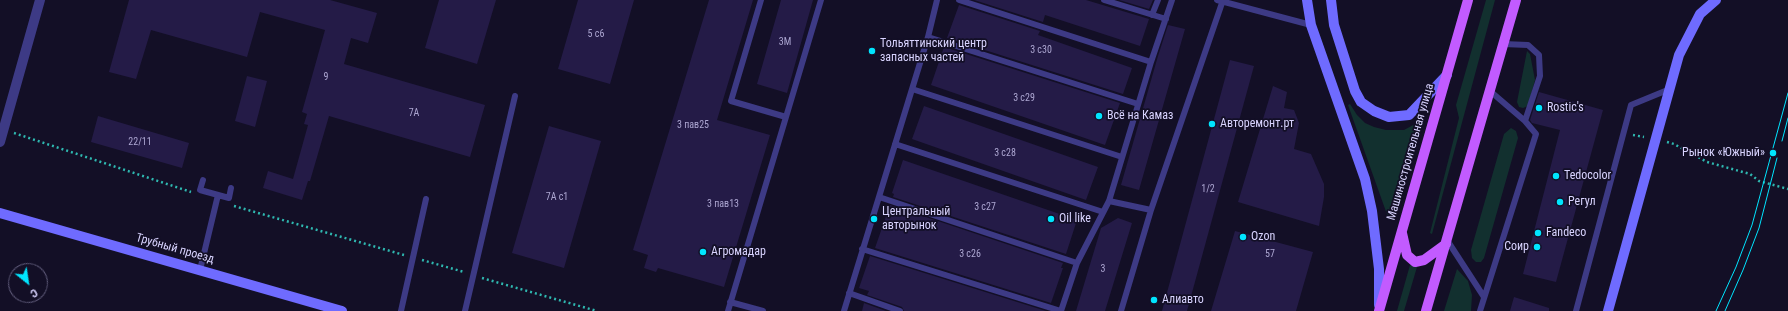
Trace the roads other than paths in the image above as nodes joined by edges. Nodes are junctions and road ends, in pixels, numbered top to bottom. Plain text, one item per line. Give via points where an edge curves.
1 (40, 0) edge
2 (761, 0) edge
3 (821, 0) edge
4 (937, 0) edge
5 (959, 0) edge
6 (1104, 0) edge
7 (1158, 0) edge
8 (1172, 0) edge
9 (1221, 0) edge
10 (1307, 0) edge
11 (1331, 0) edge
12 (1468, 0) edge
13 (1516, 0) edge
14 (1716, 0) edge
15 (1152, 15) junction
16 (1166, 18) junction
17 (1311, 25) junction
18 (928, 37) junction
19 (1503, 44) junction
20 (1151, 62) junction
21 (1447, 75) junction
22 (912, 89) junction
23 (1670, 89) junction
24 (1490, 91) junction
25 (515, 96) dead end
26 (1138, 104) junction
27 (786, 117) junction
28 (1525, 121) junction
29 (0, 142) edge
30 (895, 144) junction
31 (1122, 158) junction
32 (203, 180) dead end
33 (231, 188) dead end
34 (878, 197) junction
35 (218, 198) junction
36 (426, 198) dead end
37 (1109, 201) junction
38 (1151, 210) junction
39 (1103, 212) junction
40 (0, 213) edge
41 (1402, 231) junction
42 (1446, 242) junction
43 (862, 249) junction
44 (1077, 263) junction
45 (200, 270) junction
46 (849, 293) junction
47 (1484, 297) junction
48 (730, 302) junction
49 (1379, 310) edge
50 (342, 311) edge
51 (401, 311) edge
52 (464, 311) edge
53 (728, 311) edge
54 (763, 311) edge
55 (844, 311) edge
56 (900, 311) edge
57 (1061, 311) edge
58 (1120, 311) edge
59 (1426, 311) edge
60 (1480, 311) edge
61 (1576, 311) edge
62 (1608, 311) edge

1 - 29 street
2 - 27 lane via 731,100
3 - 27 lane
4 - 18 lane
5 - 20 lane
6 - 15 lane
7 - 15 lane
8 - 16 lane
9 - 17 lane
9 - 38 lane
10 - 17 main road
11 - 21 main road via 1334,25 1355,92 1362,102 1374,111 1390,117 1409,115
12 - 21 main road, Машиностроительная улица
13 - 19 main road
14 - 23 main road via 1700,14 1679,55
15 - 16 lane
16 - 20 lane
17 - 49 main road via 1365,179 1379,269
18 - 22 lane
18 - 26 lane
19 - 24 main road
19 - 28 lane via 1528,45 1539,55 1540,76
20 - 26 lane
21 - 41 main road, Машиностроительная улица
22 - 30 lane
22 - 31 lane
23 - 61 lane via 1631,105
23 - 62 main road
24 - 28 lane
24 - 42 main road
25 - 52 lane
26 - 31 lane
27 - 48 lane
28 - 47 lane via 1536,134
30 - 34 lane
30 - 39 lane
31 - 37 lane
32 - 35 lane via 200,190
33 - 35 lane via 229,198
34 - 43 lane
34 - 44 lane
35 - 45 lane
36 - 51 lane
37 - 38 lane
37 - 39 lane
38 - 58 lane
39 - 44 lane
40 - 45 main road, Трубный проезд
41 - 42 main road via 1407,255 1414,262 1424,260
41 - 49 main road, Машиностроительная улица
42 - 47 lane
42 - 59 main road
43 - 46 lane
43 - 57 lane
44 - 57 lane
45 - 50 main road, Трубный проезд
46 - 55 lane
46 - 56 lane
47 - 60 lane
48 - 53 lane
48 - 54 lane

